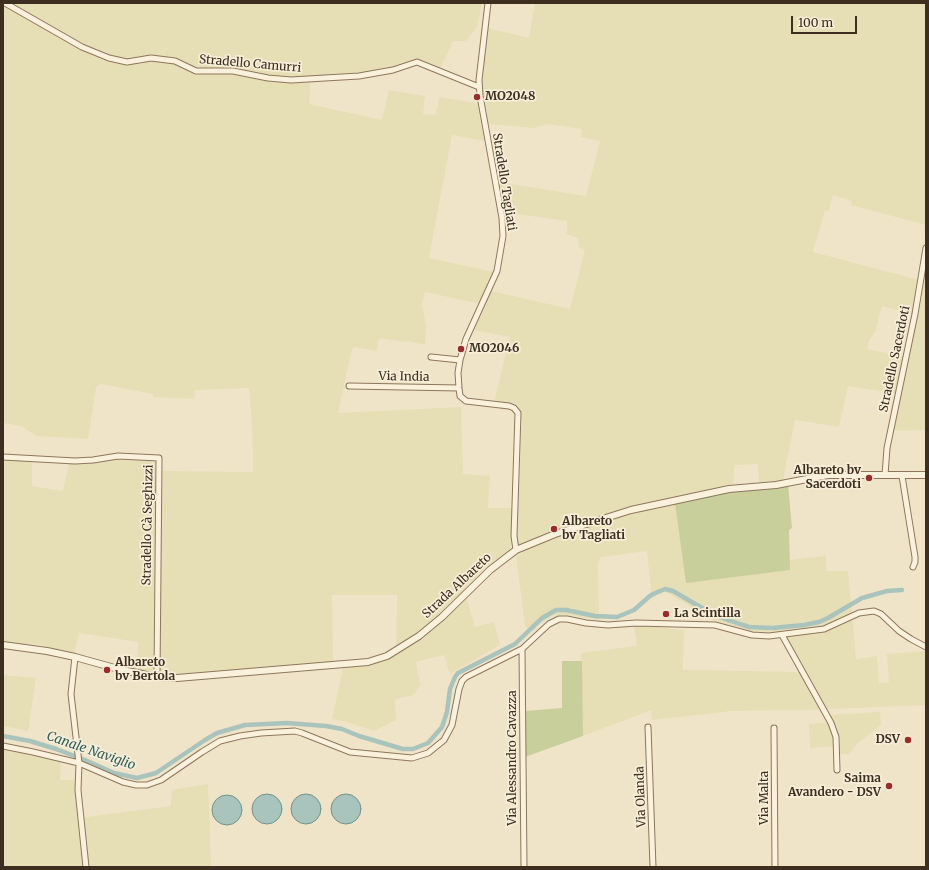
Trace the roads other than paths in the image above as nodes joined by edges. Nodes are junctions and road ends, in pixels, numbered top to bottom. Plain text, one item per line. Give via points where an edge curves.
1 (5, 3) edge
2 (488, 3) edge
3 (479, 88) junction
4 (926, 248) edge
5 (431, 357) dead end
6 (460, 360) junction
7 (349, 386) dead end
8 (459, 388) junction
9 (3, 457) edge
10 (926, 475) edge
11 (885, 476) junction
12 (902, 476) junction
13 (516, 550) junction
14 (913, 567) dead end
15 (782, 635) junction
16 (3, 645) edge
17 (926, 647) edge
18 (522, 649) junction
19 (75, 657) junction
20 (157, 677) junction
21 (648, 727) dead end
22 (774, 728) dead end
23 (3, 746) edge
24 (79, 763) junction
25 (837, 770) dead end
26 (86, 867) edge
27 (524, 867) edge
28 (653, 867) edge
29 (775, 867) edge

1 - 3 street, Stradello Camurri via 82,48 127,62 151,58 175,61 196,71 233,72 291,80 358,76 393,70 417,62
2 - 3 street, Stradello Tagliati
3 - 6 street, Stradello Tagliati via 502,218 502,236 497,271 466,339
4 - 11 street, Stradello Sacerdoti via 887,448
5 - 6 street
6 - 8 street, Stradello Tagliati
7 - 8 street, Via India
8 - 13 street via 460,396 466,401 509,406 518,413 514,536
9 - 20 street, Stradello Cà Seghizzi via 76,461 118,456 159,458
10 - 12 street, Strada Albareto
11 - 12 street, Strada Albareto
11 - 13 street, Strada Albareto via 828,475 776,485 706,493 604,518
12 - 14 street via 915,557
13 - 20 street, Strada Albareto via 490,570 419,636 379,660 338,666 177,678
15 - 17 street via 824,629 859,613 874,611
15 - 18 street via 752,635 710,625 608,625 563,619 552,622
15 - 25 street via 831,723 836,737
16 - 19 street, Strada Albareto
18 - 24 street via 466,677 459,689 449,732 435,748 416,757 354,753 302,733 282,731 220,741 166,777 146,785 123,782
18 - 27 street, Via Alessandro Cavazza
19 - 20 street, Strada Albareto
19 - 24 street via 71,694
21 - 28 street, Via Olanda
22 - 29 street, Via Malta
23 - 24 street
24 - 26 street via 78,790

